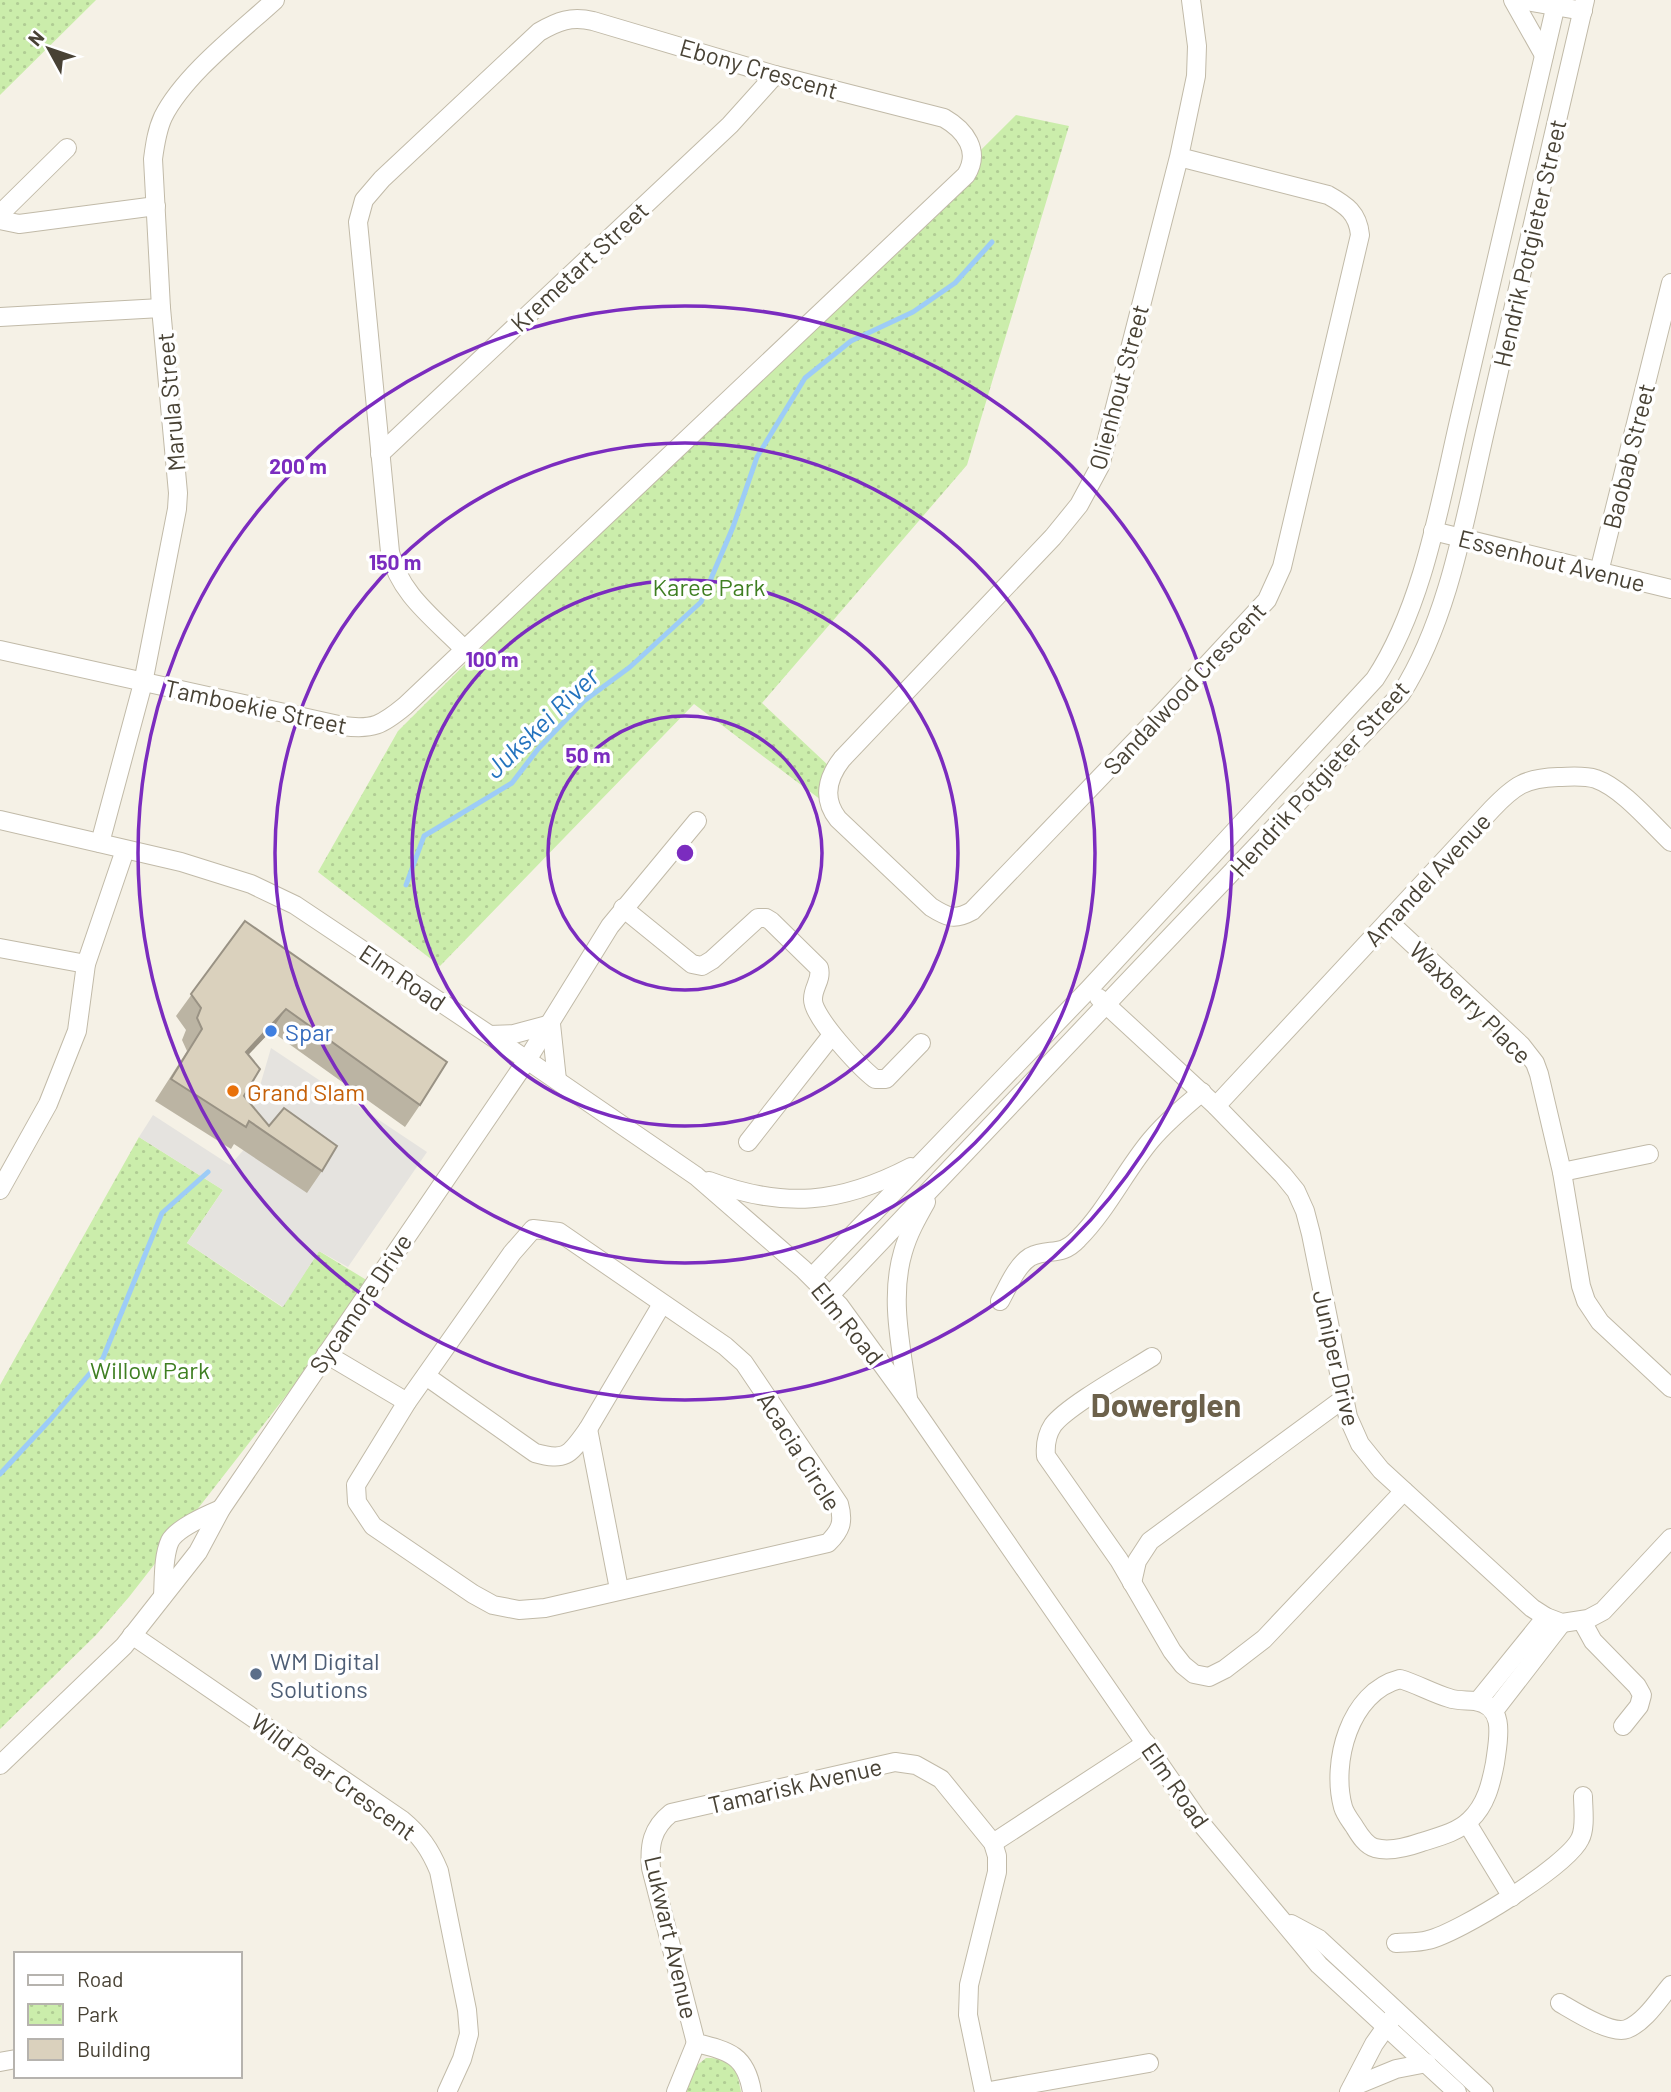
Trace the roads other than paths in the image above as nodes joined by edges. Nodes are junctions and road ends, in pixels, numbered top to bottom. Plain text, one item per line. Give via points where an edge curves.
1 (275, 0) edge
2 (1191, 0) edge
3 (1513, 0) edge
4 (1520, 0) edge
5 (1556, 3) edge
6 (1584, 5) edge
7 (1544, 55) junction
8 (775, 75) junction
9 (67, 148) dead end
10 (1179, 157) junction
11 (156, 206) junction
12 (0, 214) edge
13 (0, 220) edge
14 (1670, 295) edge
15 (161, 308) junction
16 (0, 317) edge
17 (380, 454) junction
18 (1433, 531) junction
19 (1460, 537) junction
20 (1599, 572) junction
21 (1671, 589) edge
22 (464, 649) junction
23 (0, 650) edge
24 (144, 683) junction
25 (831, 806) joint
26 (0, 820) edge
27 (697, 821) dead end
28 (1671, 842) edge
29 (100, 843) junction
30 (125, 850) junction
31 (623, 908) junction
32 (1388, 921) junction
33 (0, 948) edge
34 (86, 964) junction
35 (1089, 989) junction
36 (1107, 1006) junction
37 (551, 1024) junction
38 (490, 1035) junction
39 (832, 1035) junction
40 (921, 1043) dead end
41 (527, 1059) junction
42 (557, 1080) junction
43 (1202, 1093) junction
44 (1216, 1106) junction
45 (748, 1142) dead end
46 (1649, 1153) dead end
47 (921, 1162) junction
48 (947, 1170) junction
49 (1562, 1172) junction
50 (696, 1175) junction
51 (0, 1190) edge
52 (812, 1277) junction
53 (830, 1295) junction
54 (1000, 1301) dead end
55 (662, 1304) junction
56 (326, 1354) junction
57 (1152, 1357) dead end
58 (426, 1376) junction
59 (1671, 1388) edge
60 (1343, 1399) junction
61 (908, 1401) junction
62 (407, 1402) junction
63 (588, 1430) junction
64 (1404, 1491) junction
65 (221, 1509) junction
66 (1671, 1538) edge
67 (1105, 1541) junction
68 (1150, 1541) junction
69 (1132, 1583) junction
70 (619, 1590) junction
71 (163, 1596) junction
72 (1554, 1620) junction
73 (1582, 1621) junction
74 (132, 1635) junction
75 (1486, 1706) junction
76 (1623, 1726) dead end
77 (1146, 1743) junction
78 (0, 1765) edge
79 (1583, 1796) dead end
80 (1468, 1823) junction
81 (655, 1831) joint
82 (993, 1843) junction
83 (1512, 1896) junction
84 (1396, 1943) dead end
85 (1671, 1985) edge
86 (1560, 2003) dead end
87 (1391, 2019) junction
88 (696, 2043) junction
89 (1149, 2063) dead end
90 (1427, 2063) junction
91 (1350, 2089) edge
92 (447, 2092) edge
93 (676, 2092) edge
94 (752, 2092) edge
95 (984, 2092) edge
96 (1457, 2092) edge
97 (1484, 2092) edge

1 - 11 street, Marula Street via 190,80 163,117 153,159
2 - 10 street, Olienhout Street via 1197,64
3 - 7 street
4 - 5 street
5 - 6 street
5 - 7 street, Hendrik Potgieter Street
6 - 19 street, Hendrik Potgieter Street
7 - 18 street, Hendrik Potgieter Street
8 - 17 street, Kremetart Street via 730,125
8 - 17 street, Ebony Crescent via 593,21 567,19 539,32 382,179 364,200 358,222
8 - 22 street, Ebony Crescent via 944,118 971,144 970,169
9 - 12 street
10 - 25 street, Olienhout Street via 1107,440 1091,484 1052,537 836,767 827,785
10 - 25 street, Sandalwood Crescent via 1328,195 1350,208 1359,222 1360,235 1294,524 1274,588 1157,719 963,916 948,918 931,907 838,819
11 - 13 street via 19,225
11 - 15 street, Marula Street
14 - 20 street, Baobab Street
15 - 16 street
15 - 24 street, Marula Street via 177,501
17 - 22 street, Ebony Crescent via 394,569 409,594
18 - 19 street, Essenhout Avenue
18 - 35 street, Hendrik Potgieter Street via 1406,623 1376,679
19 - 20 street, Essenhout Avenue
19 - 36 street, Hendrik Potgieter Street via 1432,636 1401,694
20 - 21 street, Essenhout Avenue
22 - 24 street, Tamboekie Street via 384,723 365,728
23 - 24 street, Tamboekie Street
24 - 29 street, Marula Street
26 - 29 street, Elm Road
27 - 31 street, Sycamore Drive
28 - 32 street, Amandel Avenue via 1624,797 1597,780 1579,776 1530,780 1507,793
29 - 30 street, Elm Road
30 - 34 street
30 - 38 street, Elm Road via 251,884 295,905
31 - 37 street, Sycamore Drive
31 - 39 street via 692,964 702,966 748,925 766,918 819,968 814,1005
32 - 44 street, Amandel Avenue
32 - 49 street, Waxberry Place via 1535,1063
33 - 34 street
34 - 51 street via 77,1031 48,1104
35 - 36 street, Juniper Drive
35 - 47 street, Hendrik Potgieter Street
36 - 43 street, Juniper Drive
36 - 48 street, Hendrik Potgieter Street
37 - 38 street
37 - 41 street, Sycamore Drive
37 - 42 street
38 - 41 street, Elm Road
39 - 40 street via 872,1077 882,1081
39 - 45 street
41 - 42 street, Elm Road
41 - 56 street, Sycamore Drive
42 - 50 street, Elm Road
43 - 44 street, Juniper Drive
43 - 54 street via 1150,1141 1081,1236 1064,1251 1038,1254 1021,1264
44 - 60 street, Juniper Drive via 1283,1175 1301,1201
46 - 49 street
47 - 50 street via 839,1196 810,1199 730,1189
47 - 52 street, Hendrik Potgieter Street
48 - 53 street, Hendrik Potgieter Street
48 - 61 street via 912,1228 897,1277 897,1318
49 - 59 street, Waxberry Place via 1586,1301 1600,1322
50 - 52 street, Elm Road
52 - 53 street, Elm Road
53 - 61 street, Elm Road
55 - 58 street, Acacia Circle via 559,1232 533,1229
55 - 63 street
55 - 70 street, Acacia Circle via 744,1363 839,1504 840,1531 828,1542
56 - 62 street
56 - 65 street, Sycamore Drive
57 - 67 street via 1068,1411 1054,1424 1045,1446 1046,1456
58 - 62 street, Acacia Circle
58 - 63 street via 535,1453 564,1456
60 - 64 street, Juniper Drive via 1354,1435
60 - 68 street
61 - 77 street, Elm Road
62 - 70 street, Acacia Circle via 356,1485 357,1502 373,1526 493,1605 545,1608
63 - 70 street
64 - 69 street via 1264,1639 1209,1677 1194,1674 1183,1665
64 - 72 street, Juniper Drive via 1532,1608
65 - 71 street, Sycamore Drive via 198,1552
65 - 71 street via 203,1516 170,1541
66 - 73 street via 1603,1611
67 - 68 street via 1127,1546
67 - 69 street
68 - 69 street
71 - 74 street, Sycamore Drive
72 - 73 street
72 - 75 street
73 - 76 street via 1593,1641 1642,1695
74 - 78 street, Sycamore Drive
74 - 92 street, Wild Pear Crescent via 421,1837 439,1871 467,2010 462,2059
75 - 80 street via 1500,1732 1491,1783 1480,1810
75 - 80 street via 1451,1699 1400,1679 1388,1682 1358,1712 1342,1748 1343,1810 1362,1840 1374,1848 1411,1846
77 - 82 street
77 - 87 street, Elm Road via 1199,1821 1282,1919 1319,1939
79 - 83 street via 1582,1837 1569,1855
80 - 83 street
81 - 82 street, Tamarisk Avenue via 671,1813 906,1762 941,1779
81 - 88 street, Lukwart Avenue via 651,1868
82 - 95 street via 997,1872 968,2005
83 - 84 street via 1430,1940
85 - 86 street via 1642,2019 1625,2030 1611,2028
87 - 90 street
87 - 91 street
87 - 97 street, Elm Road
88 - 93 street, Lukwart Avenue
88 - 94 street, Lukwart Avenue via 740,2060
89 - 95 street
90 - 91 street via 1396,2069
90 - 96 street

